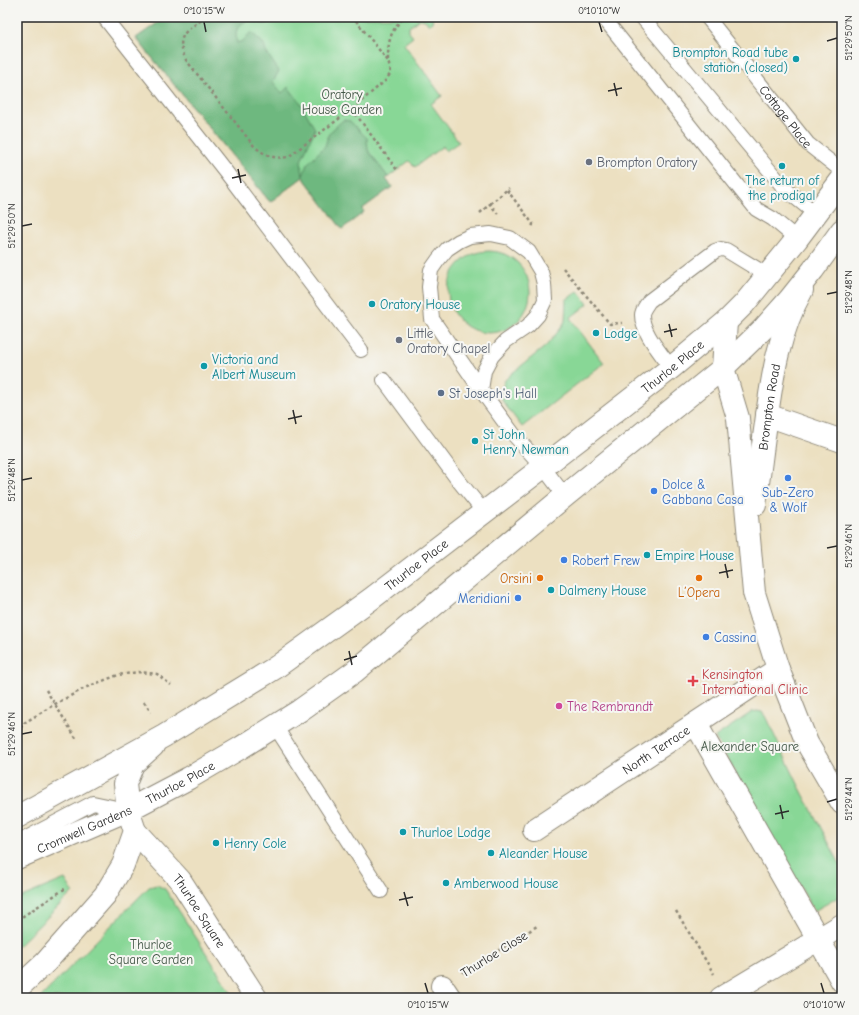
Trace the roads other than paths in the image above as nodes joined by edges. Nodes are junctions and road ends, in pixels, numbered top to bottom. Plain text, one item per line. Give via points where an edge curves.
1 (104, 17) edge
2 (603, 17) edge
3 (642, 17) edge
4 (706, 17) edge
5 (842, 172) edge
6 (842, 179) edge
7 (816, 214) junction
8 (842, 230) edge
9 (797, 239) junction
10 (813, 270) junction
11 (767, 275) junction
12 (726, 322) junction
13 (361, 350) dead end
14 (671, 368) junction
15 (723, 368) junction
16 (384, 380) dead end
17 (481, 390) junction
18 (767, 415) junction
19 (842, 441) edge
20 (543, 467) junction
21 (565, 496) junction
22 (484, 512) junction
23 (749, 550) junction
24 (778, 669) junction
25 (696, 724) junction
26 (275, 726) junction
27 (164, 736) junction
28 (842, 803) edge
29 (128, 810) junction
30 (17, 817) edge
31 (534, 830) dead end
32 (135, 831) junction
33 (17, 843) edge
34 (17, 858) edge
35 (381, 891) dead end
36 (842, 925) edge
37 (818, 939) junction
38 (842, 981) edge
39 (17, 989) edge
40 (723, 997) edge
41 (256, 998) edge

1 - 13 lane
2 - 9 lane via 756,209 773,218
3 - 7 lane via 785,189
4 - 5 lane, Cottage Place via 808,144
6 - 7 main road
7 - 9 main road
8 - 10 main road, Brompton Road
9 - 11 main road
10 - 15 main road, Brompton Road via 764,328
10 - 18 main road, Brompton Road via 795,302 785,327 772,380
11 - 12 main road
11 - 14 lane via 721,249 649,301 643,310 646,331
12 - 14 main road, Thurloe Place
12 - 15 main road, Brompton Road
14 - 20 main road, Thurloe Place
15 - 21 main road, Thurloe Place
15 - 23 main road, Brompton Road via 738,418
16 - 22 lane
17 - 17 lane via 432,319 429,287 431,270 447,249 470,236 491,234 510,238 529,252 541,272 545,300 538,315 528,326 506,341 492,356 484,371
17 - 20 lane via 514,435
18 - 19 main road
18 - 23 main road, Brompton Road
20 - 21 lane
20 - 22 main road, Thurloe Place
21 - 26 main road, Thurloe Place via 354,672
22 - 27 main road, Thurloe Place via 275,668
23 - 24 main road, Brompton Road via 754,593
24 - 25 main road, North Terrace
24 - 28 main road, Brompton Road via 807,743
25 - 31 main road, North Terrace
25 - 37 main road
26 - 29 main road, Thurloe Place via 189,778
26 - 35 lane
27 - 29 main road, Thurloe Place via 133,764 125,784
27 - 30 main road
29 - 32 main road, Thurloe Place
29 - 33 lane, Cromwell Gardens via 93,803
29 - 34 main road, Cromwell Gardens
32 - 39 main road via 123,865 104,895 46,962
32 - 41 main road, Thurloe Square via 180,880
36 - 37 main road
37 - 38 main road
37 - 40 main road

